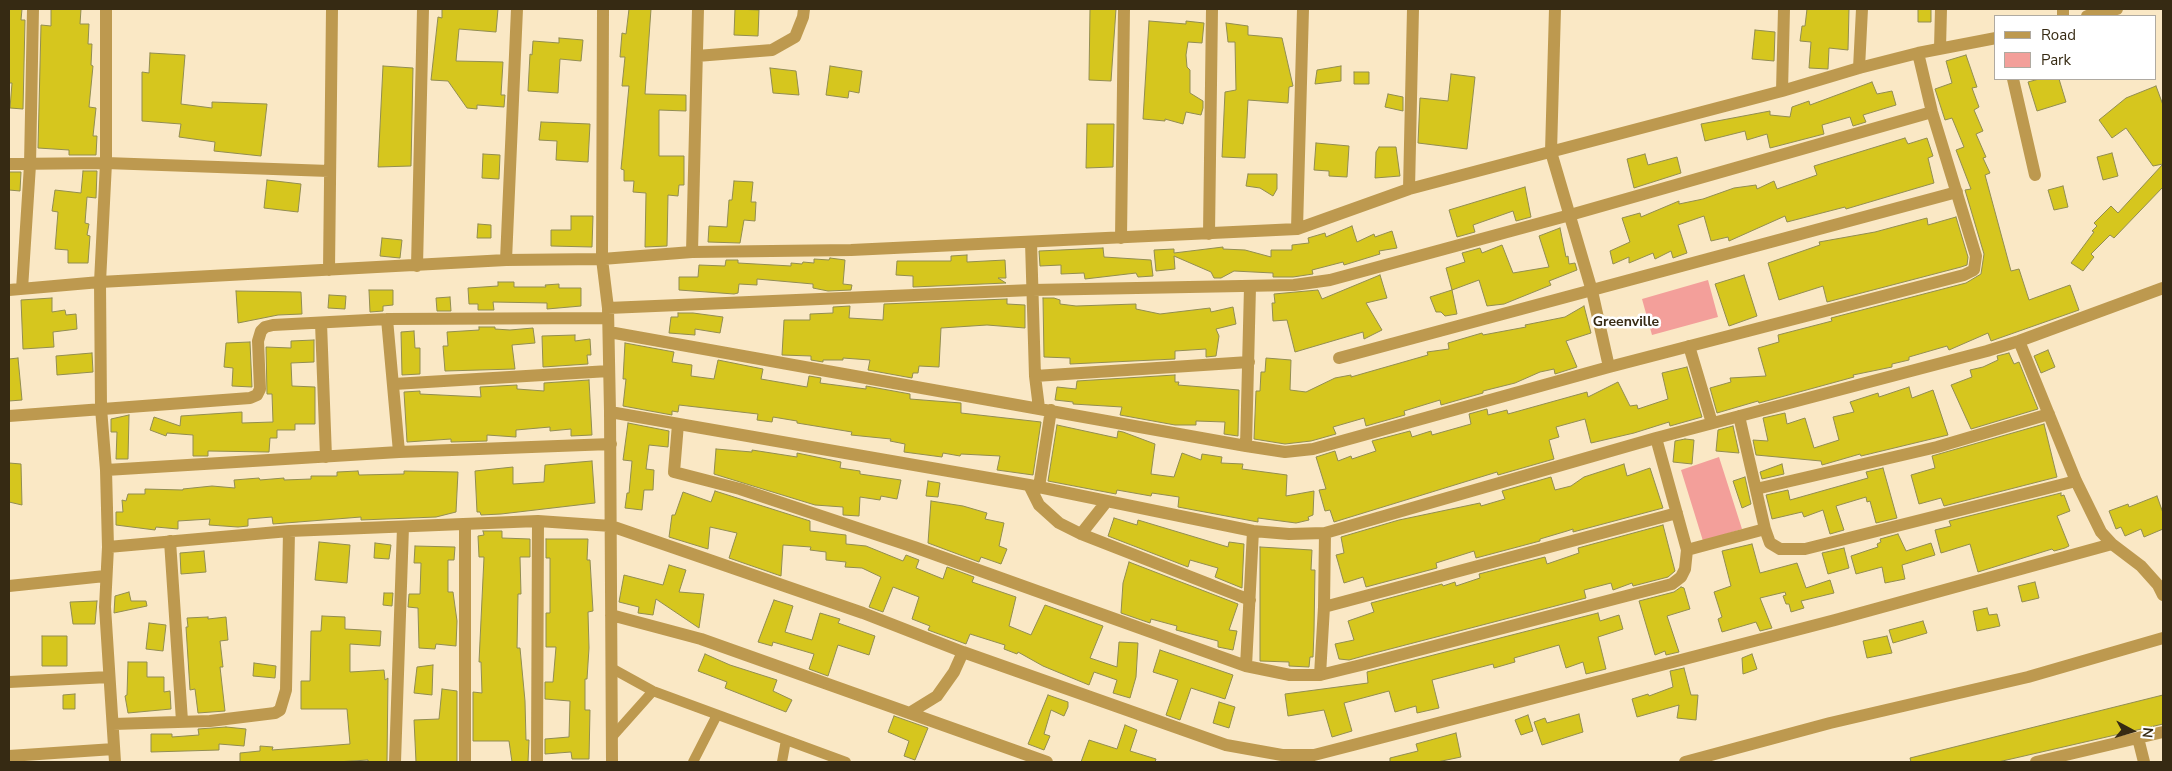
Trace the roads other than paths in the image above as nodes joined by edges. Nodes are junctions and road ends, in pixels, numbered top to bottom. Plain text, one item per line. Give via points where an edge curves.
1 (33, 9) edge
2 (106, 9) edge
3 (332, 9) edge
4 (423, 9) edge
5 (517, 9) edge
6 (603, 9) edge
7 (698, 9) edge
8 (804, 9) edge
9 (1124, 9) edge
10 (1212, 9) edge
11 (1303, 9) edge
12 (1413, 9) edge
13 (1555, 9) edge
14 (1784, 9) edge
15 (1862, 9) edge
16 (1941, 9) edge
17 (2117, 9) edge
18 (2092, 15) edge
19 (1994, 38) edge
20 (1940, 48) junction
21 (1918, 53) junction
22 (697, 56) junction
23 (1859, 68) junction
24 (2013, 80) edge
25 (1782, 91) junction
26 (1932, 112) junction
27 (1551, 152) junction
28 (106, 163) junction
29 (9, 164) edge
30 (30, 165) junction
31 (329, 171) junction
32 (2035, 175) dead end
33 (1409, 189) junction
34 (1957, 192) junction
35 (1570, 215) junction
36 (1297, 229) junction
37 (1209, 234) junction
38 (1121, 238) junction
39 (1031, 242) junction
40 (692, 252) junction
41 (602, 259) junction
42 (506, 260) junction
43 (417, 266) junction
44 (329, 270) junction
45 (100, 282) junction
46 (1250, 287) junction
47 (2163, 288) edge
48 (15, 289) edge
49 (1032, 290) junction
50 (1592, 291) junction
51 (608, 313) junction
52 (387, 319) junction
53 (321, 323) junction
54 (609, 332) junction
55 (2020, 341) junction
56 (1688, 346) junction
57 (1339, 358) dead end
58 (1249, 362) junction
59 (1609, 367) junction
60 (609, 371) junction
61 (1035, 376) junction
62 (394, 384) junction
63 (102, 408) junction
64 (1045, 409) junction
65 (610, 412) junction
66 (2049, 414) junction
67 (9, 416) edge
68 (1739, 416) junction
69 (1712, 423) junction
70 (678, 424) junction
71 (1656, 438) junction
72 (611, 444) junction
73 (1246, 446) junction
74 (399, 452) junction
75 (326, 457) junction
76 (106, 470) junction
77 (2076, 480) junction
78 (1034, 486) junction
79 (1756, 489) junction
80 (1107, 501) junction
81 (1677, 513) junction
82 (538, 521) junction
83 (464, 524) junction
84 (611, 526) junction
85 (403, 527) junction
86 (1765, 529) junction
87 (289, 531) junction
88 (1253, 531) junction
89 (1325, 533) junction
90 (1081, 534) junction
91 (170, 541) junction
92 (2112, 544) junction
93 (108, 547) junction
94 (1687, 550) junction
95 (105, 576) junction
96 (9, 586) edge
97 (2163, 595) edge
98 (1250, 600) junction
99 (1324, 607) junction
100 (611, 615) junction
101 (2163, 638) edge
102 (963, 652) junction
103 (1246, 666) junction
104 (613, 669) junction
105 (1320, 675) junction
106 (109, 677) junction
107 (9, 682) edge
108 (653, 691) junction
109 (911, 712) junction
110 (717, 715) junction
111 (182, 721) junction
112 (113, 724) junction
113 (2163, 732) edge
114 (612, 737) junction
115 (2138, 738) junction
116 (786, 740) junction
117 (114, 749) junction
118 (9, 756) edge
119 (1262, 758) edge
120 (2074, 758) edge
121 (839, 761) edge
122 (115, 762) edge
123 (394, 762) edge
124 (465, 762) edge
125 (537, 762) edge
126 (612, 762) edge
127 (693, 762) edge
128 (782, 762) edge
129 (1047, 762) edge
130 (1686, 762) edge
131 (2036, 762) edge
132 (2144, 762) edge

1 - 30 street
2 - 28 street
3 - 31 street
4 - 43 street
5 - 42 street
6 - 41 street
7 - 22 street
8 - 22 street via 795,37 772,50
9 - 38 street
10 - 37 street
11 - 36 street
12 - 33 street
13 - 27 street
14 - 25 street
15 - 23 street
16 - 20 street
17 - 18 street
19 - 20 street
20 - 21 street
21 - 23 street
21 - 26 street
22 - 40 street
23 - 25 street
24 - 32 street
25 - 27 street
26 - 34 street
26 - 35 street
27 - 33 street
27 - 35 street
28 - 30 street
28 - 31 street
28 - 45 street
29 - 30 street
30 - 48 street
31 - 44 street
33 - 36 street
34 - 50 street
34 - 56 street via 1976,256 1974,270
35 - 46 street via 1330,280
35 - 50 street
36 - 37 street
37 - 38 street
38 - 39 street
39 - 40 street via 851,250
39 - 49 street
40 - 41 street
41 - 42 street
41 - 51 street
42 - 43 street
43 - 44 street
44 - 45 street
45 - 48 street
45 - 63 street
46 - 49 street
46 - 58 street
47 - 55 street
49 - 51 street
49 - 61 street
50 - 57 street
50 - 59 street
51 - 52 street
51 - 54 street
52 - 53 street
52 - 62 street
53 - 63 street via 265,327 261,331 258,341 260,389 250,398
53 - 75 street
54 - 60 street
54 - 64 street
55 - 66 street
55 - 68 street
56 - 59 street
56 - 69 street
58 - 61 street
58 - 73 street
59 - 73 street via 1313,450 1285,452
60 - 62 street
60 - 65 street
61 - 64 street
62 - 74 street
63 - 67 street
63 - 76 street
64 - 73 street
64 - 78 street
65 - 70 street
65 - 72 street
66 - 77 street
66 - 79 street via 1937,447
68 - 69 street
68 - 79 street
69 - 71 street
70 - 78 street
70 - 103 street via 674,472 740,489 914,547
71 - 81 street
71 - 89 street
72 - 74 street
72 - 84 street
74 - 75 street
75 - 76 street
76 - 93 street
77 - 86 street via 1805,549 1780,549 1770,543
77 - 92 street via 2101,532
78 - 80 street
78 - 90 street via 1039,505 1059,524
79 - 86 street
80 - 88 street
80 - 90 street
81 - 94 street
81 - 99 street
82 - 83 street
82 - 84 street
82 - 125 street
83 - 85 street
83 - 124 street
84 - 100 street
84 - 102 street via 863,612
85 - 87 street
85 - 123 street
86 - 94 street
87 - 91 street
87 - 111 street via 283,705 275,713
88 - 89 street
88 - 98 street
89 - 99 street
90 - 98 street
91 - 93 street
91 - 111 street
92 - 97 street via 2141,566
92 - 119 street via 1835,620 1353,745 1314,754
93 - 95 street
94 - 105 street via 1685,568 1681,577 1672,584
95 - 96 street
95 - 106 street
98 - 103 street
99 - 105 street
100 - 104 street
100 - 109 street via 701,639
101 - 130 street via 2028,676 1830,723
102 - 109 street via 937,696
102 - 119 street
103 - 105 street via 1290,675
104 - 108 lane
104 - 114 street
106 - 107 street
106 - 112 street
108 - 110 lane
108 - 114 lane
109 - 129 street
110 - 116 lane
110 - 127 lane
111 - 112 street
112 - 117 street
113 - 115 street
114 - 126 street
115 - 120 street
115 - 132 street
116 - 121 lane
116 - 128 lane
117 - 118 street
117 - 122 street
120 - 131 street

